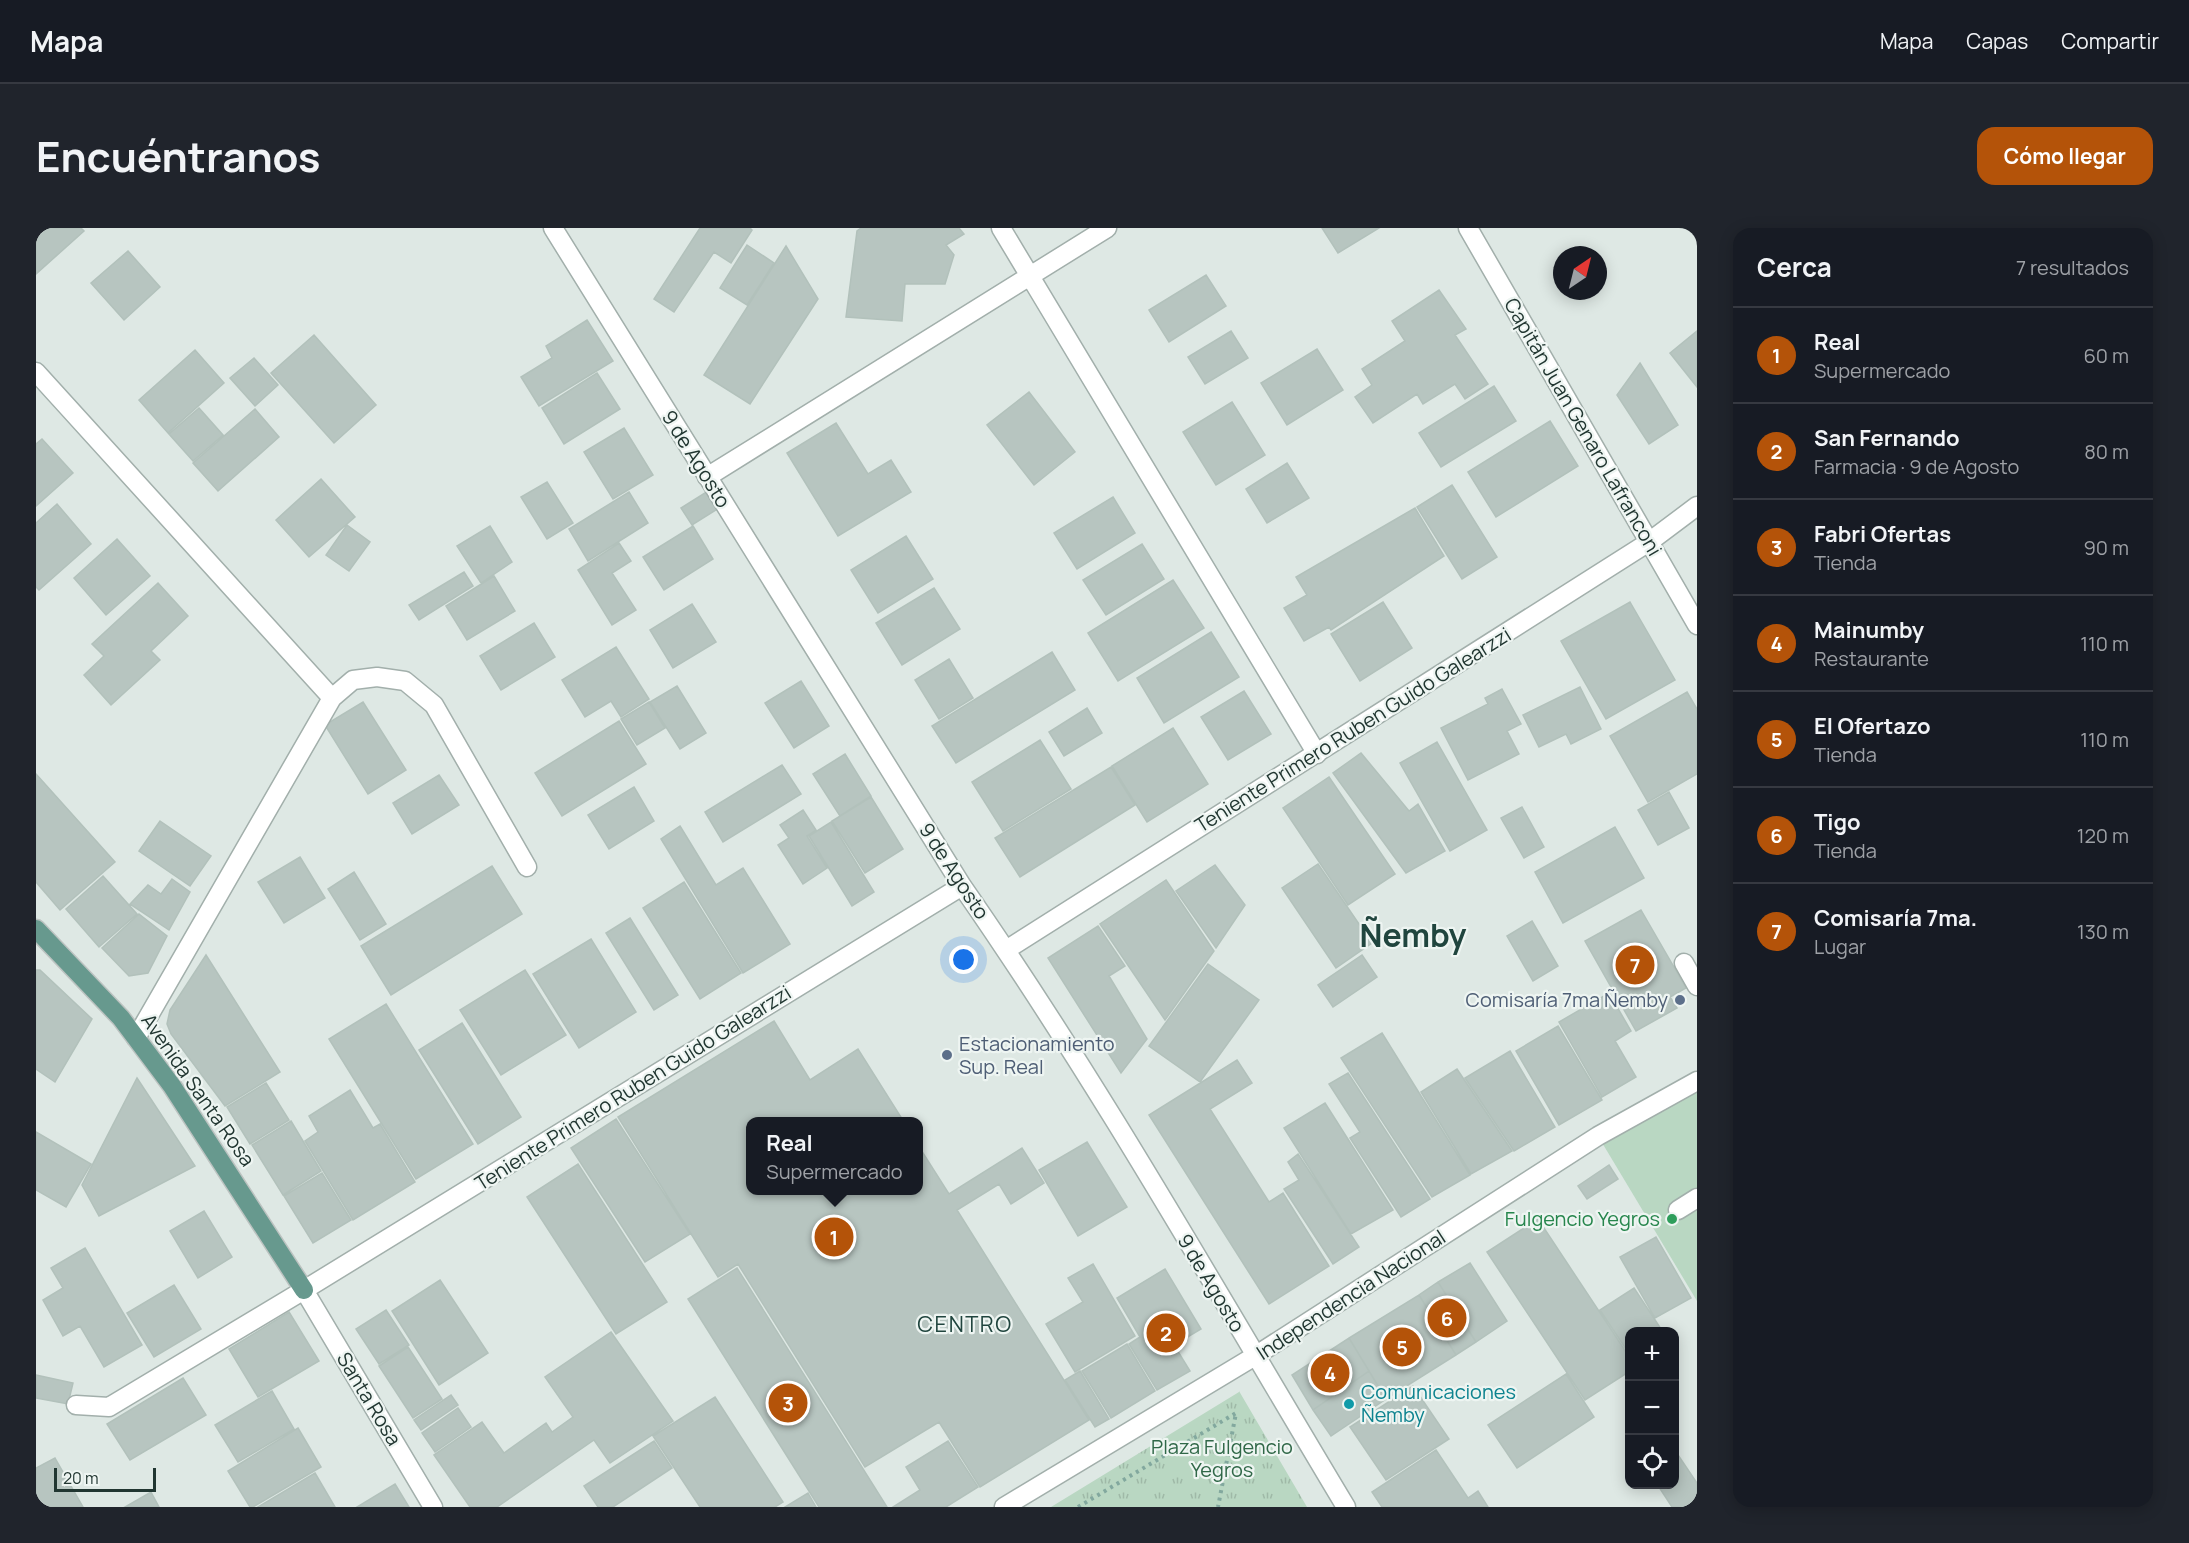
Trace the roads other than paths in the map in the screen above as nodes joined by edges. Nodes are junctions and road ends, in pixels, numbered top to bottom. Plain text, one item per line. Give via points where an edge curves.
1 (1001, 228) edge
2 (1107, 228) edge
3 (1468, 228) edge
4 (555, 232) edge
5 (1031, 277) junction
6 (36, 372) edge
7 (707, 477) junction
8 (1697, 506) edge
9 (1649, 542) junction
10 (1697, 625) edge
11 (332, 698) junction
12 (1317, 754) junction
13 (527, 867) dead end
14 (962, 886) junction
15 (36, 929) edge
16 (1006, 950) junction
17 (1684, 963) dead end
18 (1697, 986) edge
19 (136, 1038) junction
20 (1697, 1081) edge
21 (1697, 1197) edge
22 (1678, 1210) dead end
23 (304, 1290) junction
24 (1256, 1356) junction
25 (76, 1405) dead end
26 (433, 1507) edge
27 (1004, 1507) edge
28 (1346, 1507) edge

1 - 5 street
2 - 5 street
3 - 9 street, Capitán Juan Genaro Lafranconi
4 - 7 street, 9 de Agosto
5 - 7 street
5 - 12 street
6 - 11 street
7 - 14 street, 9 de Agosto
8 - 9 street, Teniente Primero Ruben Guido Galearzzi
9 - 10 street, Capitán Juan Genaro Lafranconi
9 - 12 street, Teniente Primero Ruben Guido Galearzzi
11 - 13 street via 353,680 376,677 405,681 434,705
11 - 19 street
12 - 16 street, Teniente Primero Ruben Guido Galearzzi
14 - 16 street, 9 de Agosto
14 - 23 street, Teniente Primero Ruben Guido Galearzzi
15 - 19 main road, Avenida Santa Rosa
16 - 24 street, 9 de Agosto via 1087,1075
17 - 18 street
19 - 23 main road, Avenida Santa Rosa via 172,1086
20 - 24 street, Independencia Nacional via 1598,1136
21 - 22 street
23 - 25 street, Teniente Primero Ruben Guido Galearzzi via 109,1407
23 - 26 street, Santa Rosa
24 - 27 street, Independencia Nacional
24 - 28 street, 9 de Agosto

